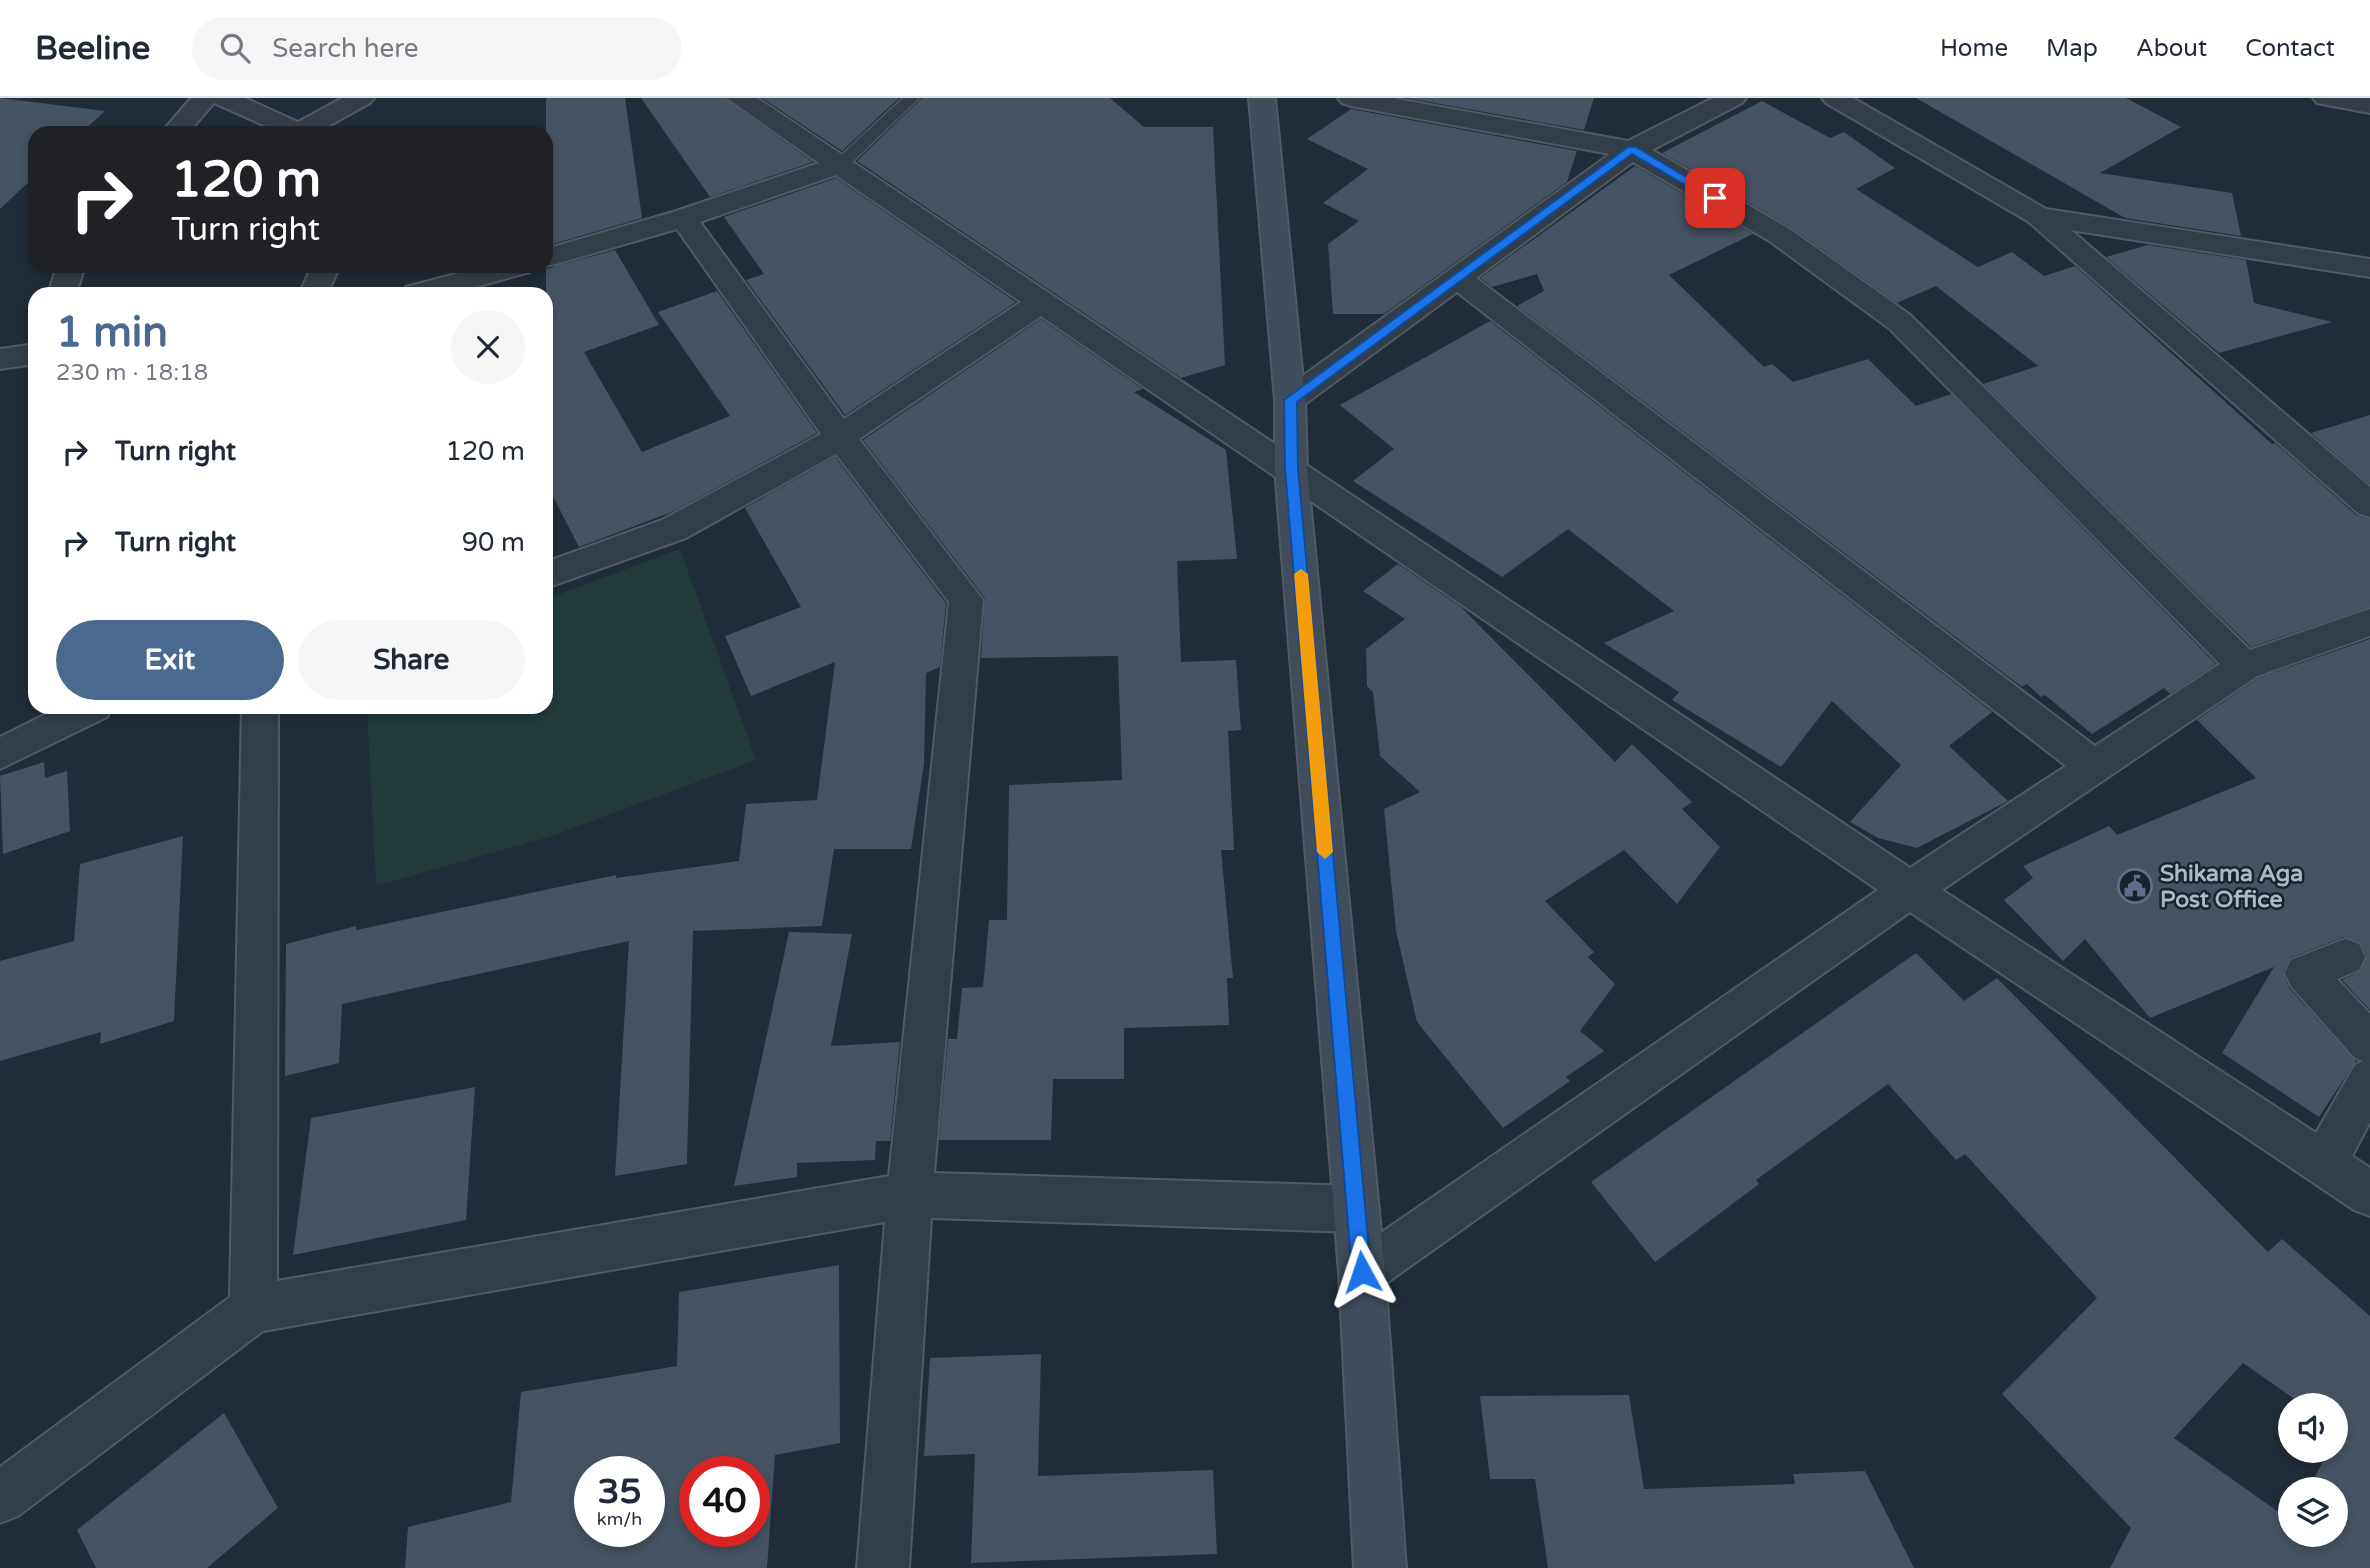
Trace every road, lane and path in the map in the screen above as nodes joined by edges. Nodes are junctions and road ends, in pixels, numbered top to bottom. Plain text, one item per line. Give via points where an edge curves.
1 (205, 98) edge
2 (223, 98) edge
3 (361, 98) edge
4 (740, 98) edge
5 (912, 98) edge
6 (1262, 98) edge
7 (1350, 98) edge
8 (1733, 98) edge
9 (1835, 98) edge
10 (2326, 98) edge
11 (2370, 105) edge
12 (180, 126) edge
13 (287, 126) edge
14 (312, 126) edge
15 (1632, 150) junction
16 (840, 165) junction
17 (2039, 216) junction
18 (682, 218) junction
19 (553, 256) edge
20 (2370, 268) edge
21 (494, 273) edge
22 (1457, 278) junction
23 (442, 287) edge
24 (1041, 302) junction
25 (28, 355) edge
26 (0, 359) edge
27 (1290, 400) junction
28 (840, 437) junction
29 (1291, 469) junction
30 (2370, 505) edge
31 (553, 572) edge
32 (2370, 622) edge
33 (2244, 666) junction
34 (79, 714) edge
35 (260, 714) edge
36 (0, 754) edge
37 (2095, 767) junction
38 (1910, 890) junction
39 (2345, 957) dead end
40 (2370, 1044) edge
41 (2370, 1079) edge
42 (2324, 1163) junction
43 (2370, 1194) edge
44 (910, 1195) junction
45 (1356, 1209) junction
46 (1362, 1272) junction
47 (253, 1309) junction
48 (0, 1498) edge
49 (883, 1568) edge
50 (1380, 1568) edge

1 - 12 street
2 - 13 street
3 - 14 street
4 - 16 street
5 - 16 lane
6 - 27 street
7 - 15 street
8 - 15 street
9 - 17 street
10 - 11 street
15 - 22 street
15 - 33 street via 1778,234 1900,322
16 - 18 street
16 - 24 street
17 - 20 street
17 - 30 street
18 - 19 street
18 - 28 street
21 - 23 street
22 - 27 street
22 - 37 street
24 - 28 street
24 - 29 street
25 - 26 street
27 - 29 street
28 - 31 street via 674,529
28 - 44 street via 966,600
29 - 38 street
29 - 45 street
32 - 33 street
33 - 37 street
34 - 36 street
35 - 47 street
37 - 38 street
38 - 42 street
38 - 46 street
39 - 40 street via 2305,973
41 - 42 street
42 - 43 street
44 - 45 street
44 - 47 street
44 - 49 street
45 - 46 street
46 - 50 street
47 - 48 street

